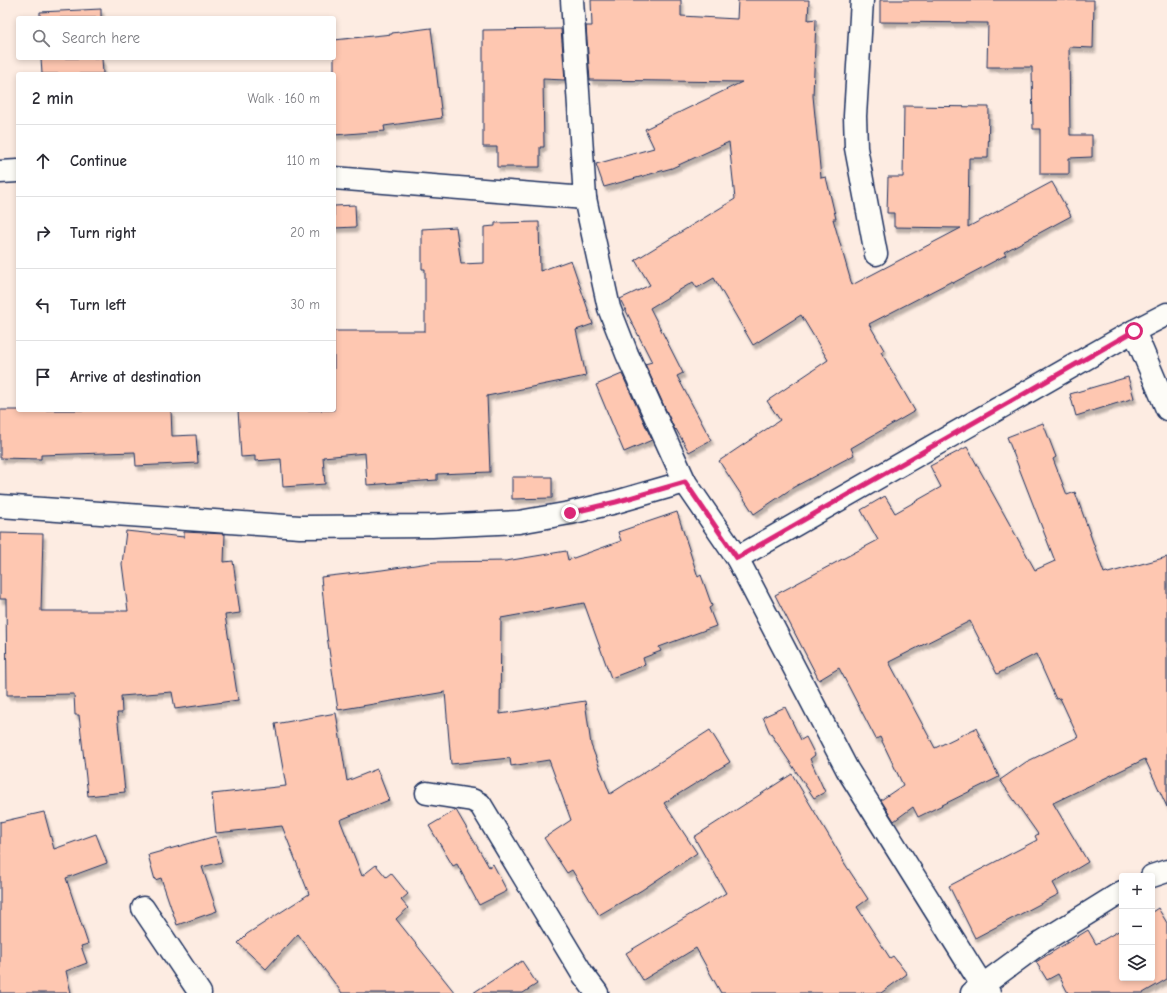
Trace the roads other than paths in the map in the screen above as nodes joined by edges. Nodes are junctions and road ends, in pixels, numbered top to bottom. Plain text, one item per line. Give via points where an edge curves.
1 (572, 0) edge
2 (862, 0) edge
3 (16, 171) edge
4 (0, 172) edge
5 (336, 178) edge
6 (585, 198) junction
7 (876, 254) dead end
8 (1167, 314) edge
9 (1134, 331) junction
10 (1167, 409) edge
11 (685, 482) junction
12 (0, 506) edge
13 (737, 558) junction
14 (427, 792) dead end
15 (1167, 871) edge
16 (1155, 875) edge
17 (1119, 894) edge
18 (143, 908) dead end
19 (981, 990) edge
20 (200, 993) edge
21 (597, 993) edge

1 - 6 street
2 - 7 street via 855,116 856,148
3 - 4 street
5 - 6 street
6 - 11 street via 609,308
8 - 9 street
9 - 10 street
9 - 13 street
11 - 12 street via 616,502 519,522 432,526 300,526
11 - 13 street
13 - 19 street via 847,769
14 - 21 street via 472,800 480,804 582,973
15 - 16 street
17 - 19 street via 1040,943
18 - 20 street

